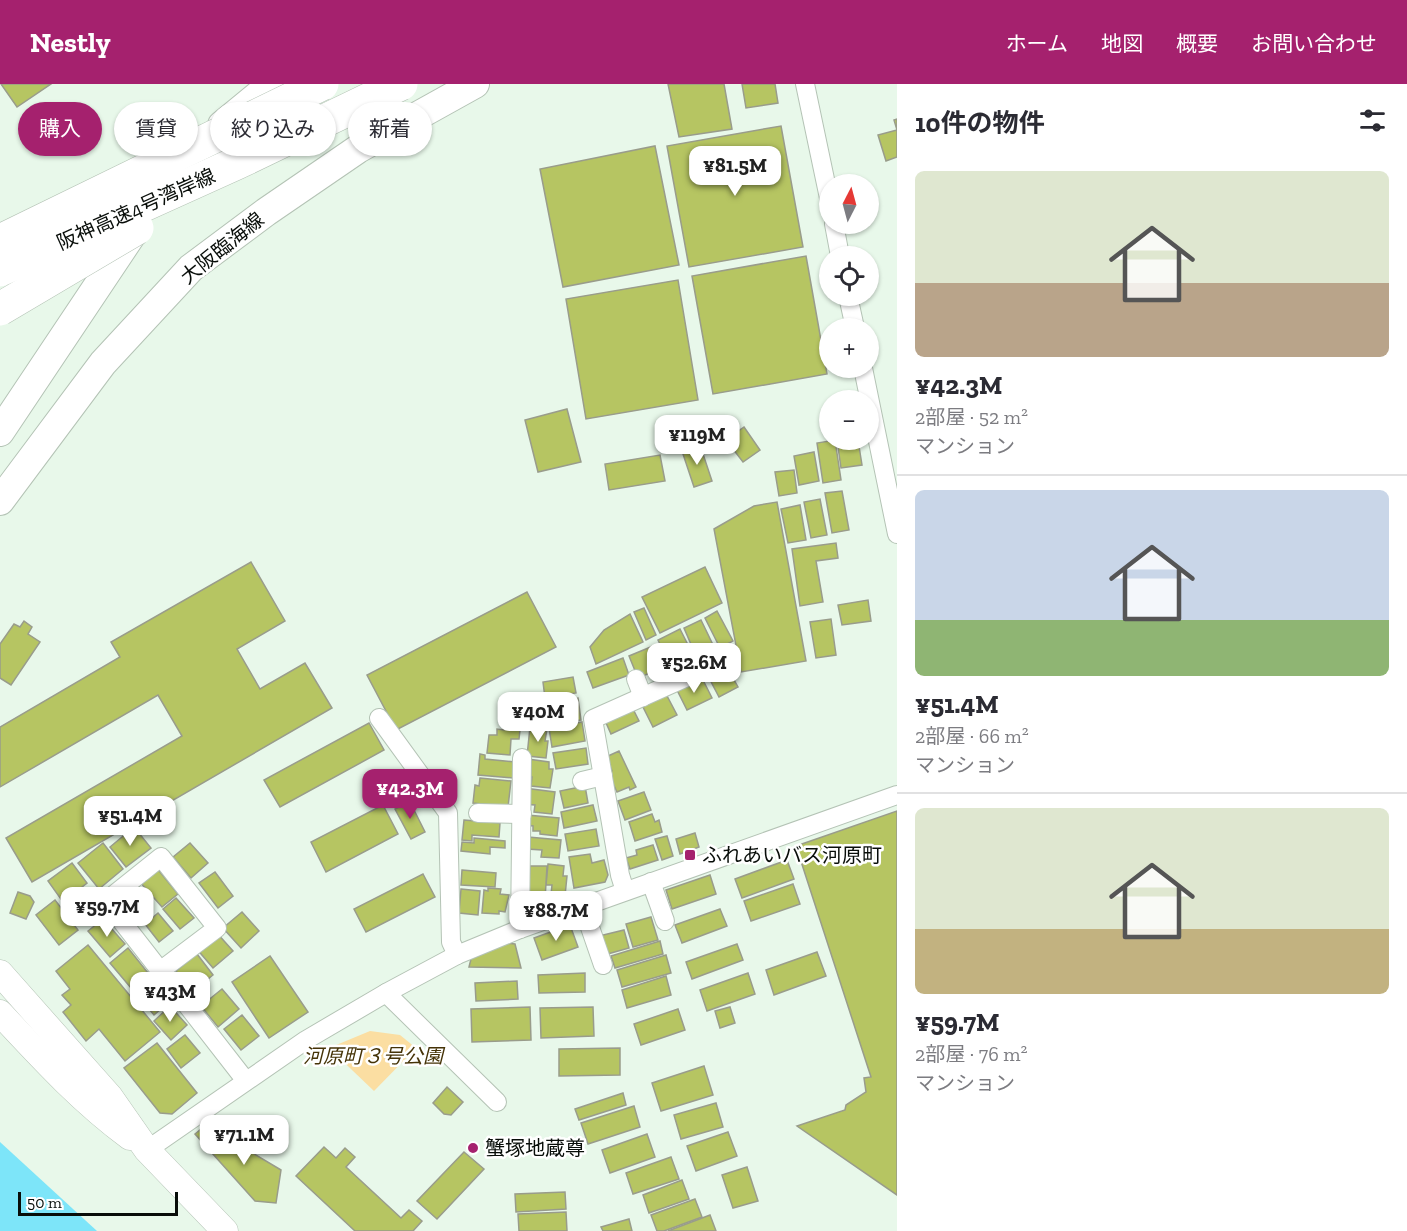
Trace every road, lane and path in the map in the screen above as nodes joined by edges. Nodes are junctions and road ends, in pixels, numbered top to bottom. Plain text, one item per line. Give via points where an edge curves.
1 (272, 84) edge
2 (322, 84) edge
3 (401, 84) edge
4 (475, 84) edge
5 (805, 84) edge
6 (239, 162) junction
7 (824, 174) edge
8 (0, 241) edge
9 (0, 270) edge
10 (0, 309) edge
11 (865, 378) edge
12 (0, 432) edge
13 (0, 501) edge
14 (897, 534) edge
15 (696, 673) dead end
16 (636, 679) dead end
17 (643, 697) junction
18 (379, 718) dead end
19 (522, 758) dead end
20 (603, 776) junction
21 (582, 781) dead end
22 (897, 795) edge
23 (478, 813) dead end
24 (522, 814) junction
25 (651, 882) junction
26 (625, 891) junction
27 (583, 907) junction
28 (665, 921) dead end
29 (520, 929) junction
30 (457, 955) junction
31 (603, 965) dead end
32 (160, 971) junction
33 (0, 973) edge
34 (386, 993) junction
35 (0, 1013) edge
36 (246, 1081) junction
37 (497, 1102) dead end
38 (147, 1150) junction
39 (225, 1231) edge

1 - 12 main road via 210,134 152,205
2 - 8 highway, 阪神高速4号湾岸線, bridge
3 - 6 highway, 阪神高速4号湾岸線, bridge
4 - 13 main road, 大阪臨海線 via 358,148 191,268 103,363
5 - 7 street
6 - 9 highway, 阪神高速4号湾岸線, bridge
6 - 10 highway, bridge via 165,212
11 - 14 street
15 - 17 street
16 - 17 street
17 - 20 street via 593,719
18 - 30 street via 448,813 451,942
19 - 24 street
20 - 21 street
20 - 26 street
22 - 25 street
23 - 24 street
24 - 29 street
25 - 26 street
25 - 28 street
26 - 27 street
27 - 29 street
27 - 31 street
29 - 30 street
30 - 34 street
32 - 32 street via 106,901 161,857 217,927
32 - 36 street
33 - 38 street via 110,1097
34 - 36 street
34 - 37 street
35 - 38 street via 99,1114
36 - 38 street
38 - 39 street

